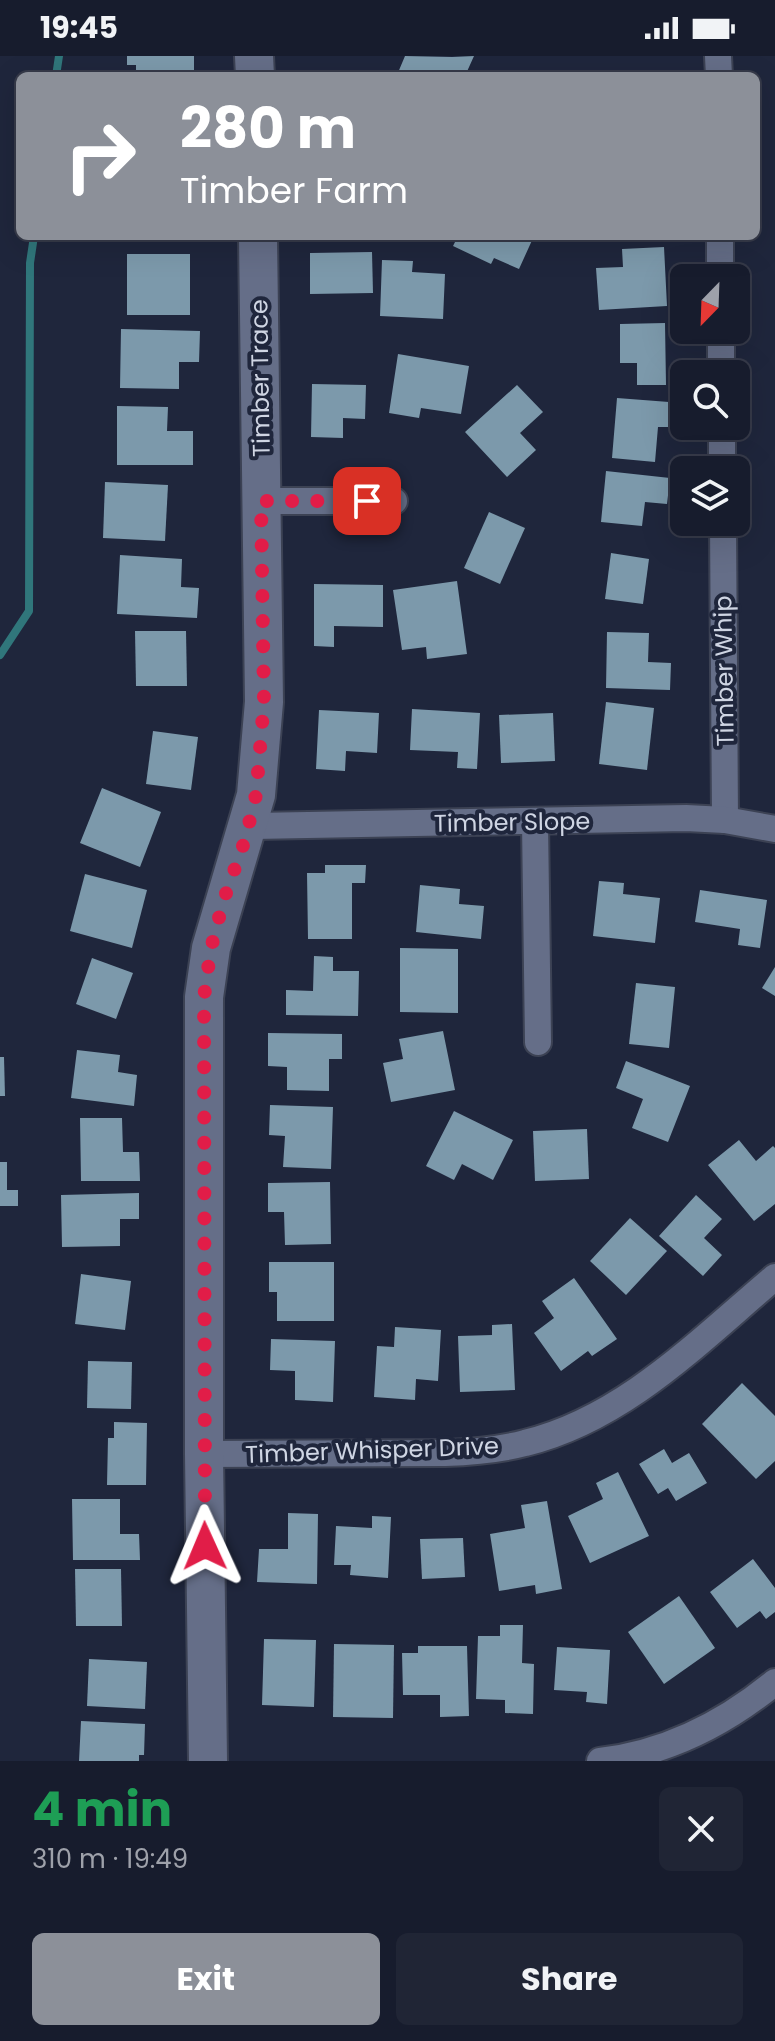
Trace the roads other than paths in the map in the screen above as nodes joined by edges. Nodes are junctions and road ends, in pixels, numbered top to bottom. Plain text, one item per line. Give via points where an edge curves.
1 (258, 240) edge
2 (720, 240) edge
3 (720, 264) edge
4 (261, 501) junction
5 (394, 501) dead end
6 (723, 536) edge
7 (725, 820) junction
8 (535, 822) junction
9 (248, 826) junction
10 (775, 829) edge
11 (538, 1042) dead end
12 (775, 1277) edge
13 (204, 1454) junction
14 (775, 1682) edge
15 (208, 1761) edge
16 (600, 1761) edge

1 - 4 street, Timber Trace
2 - 3 street
4 - 5 street
4 - 9 street, Timber Trace via 264,702
6 - 7 street, Timber Whip
7 - 8 street, Timber Slope
7 - 10 street, Timber Slope
8 - 9 street, Timber Slope
8 - 11 street
9 - 13 street, Timber Trace via 211,948 204,997
12 - 13 street, Timber Whisper Drive via 622,1401 528,1443 445,1453
13 - 15 street, Timber Trace
14 - 16 street via 744,1707 683,1740

